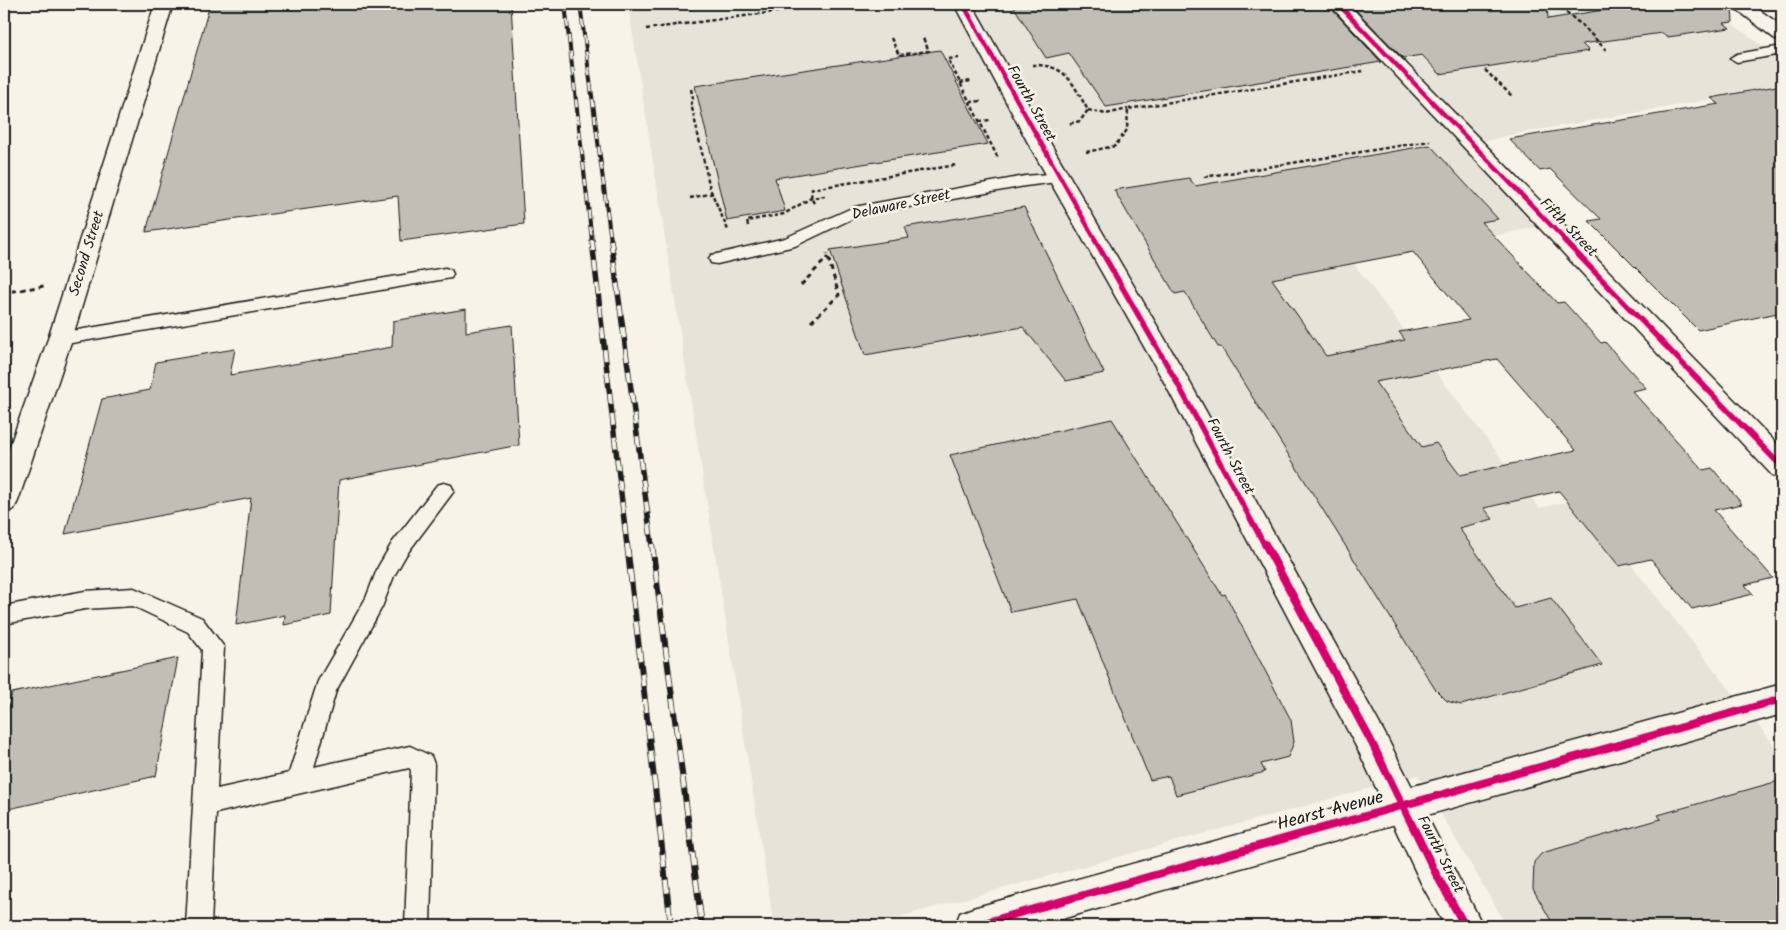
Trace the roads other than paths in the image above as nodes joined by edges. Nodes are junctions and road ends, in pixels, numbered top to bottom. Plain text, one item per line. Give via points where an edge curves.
1 (164, 4) edge
2 (963, 4) edge
3 (1338, 4) edge
4 (1739, 4) edge
5 (1782, 35) edge
6 (1782, 50) edge
7 (1737, 58) dead end
8 (1060, 178) junction
9 (718, 259) dead end
10 (445, 274) dead end
11 (60, 339) junction
12 (1782, 467) edge
13 (444, 490) dead end
14 (4, 501) edge
15 (4, 615) edge
16 (1782, 699) edge
17 (298, 783) junction
18 (204, 804) junction
19 (1402, 806) junction
20 (198, 926) edge
21 (418, 926) edge
22 (973, 926) edge
23 (1465, 926) edge

1 - 11 street, Second Street
2 - 8 street, Fourth Street
3 - 12 street, Fifth Street
4 - 5 street
6 - 7 lane
8 - 9 lane, Delaware Street via 1025,181 854,212 788,242
8 - 19 street, Fourth Street via 1174,377 1367,734
10 - 11 lane
11 - 14 street, Second Street
13 - 17 lane via 399,549 385,573 375,601 326,688
15 - 18 lane via 85,600 134,597 195,626 213,647
16 - 19 street, Hearst Avenue
17 - 18 lane
17 - 21 lane via 410,757 423,764
18 - 20 lane
19 - 22 street, Hearst Avenue
19 - 23 street, Fourth Street

